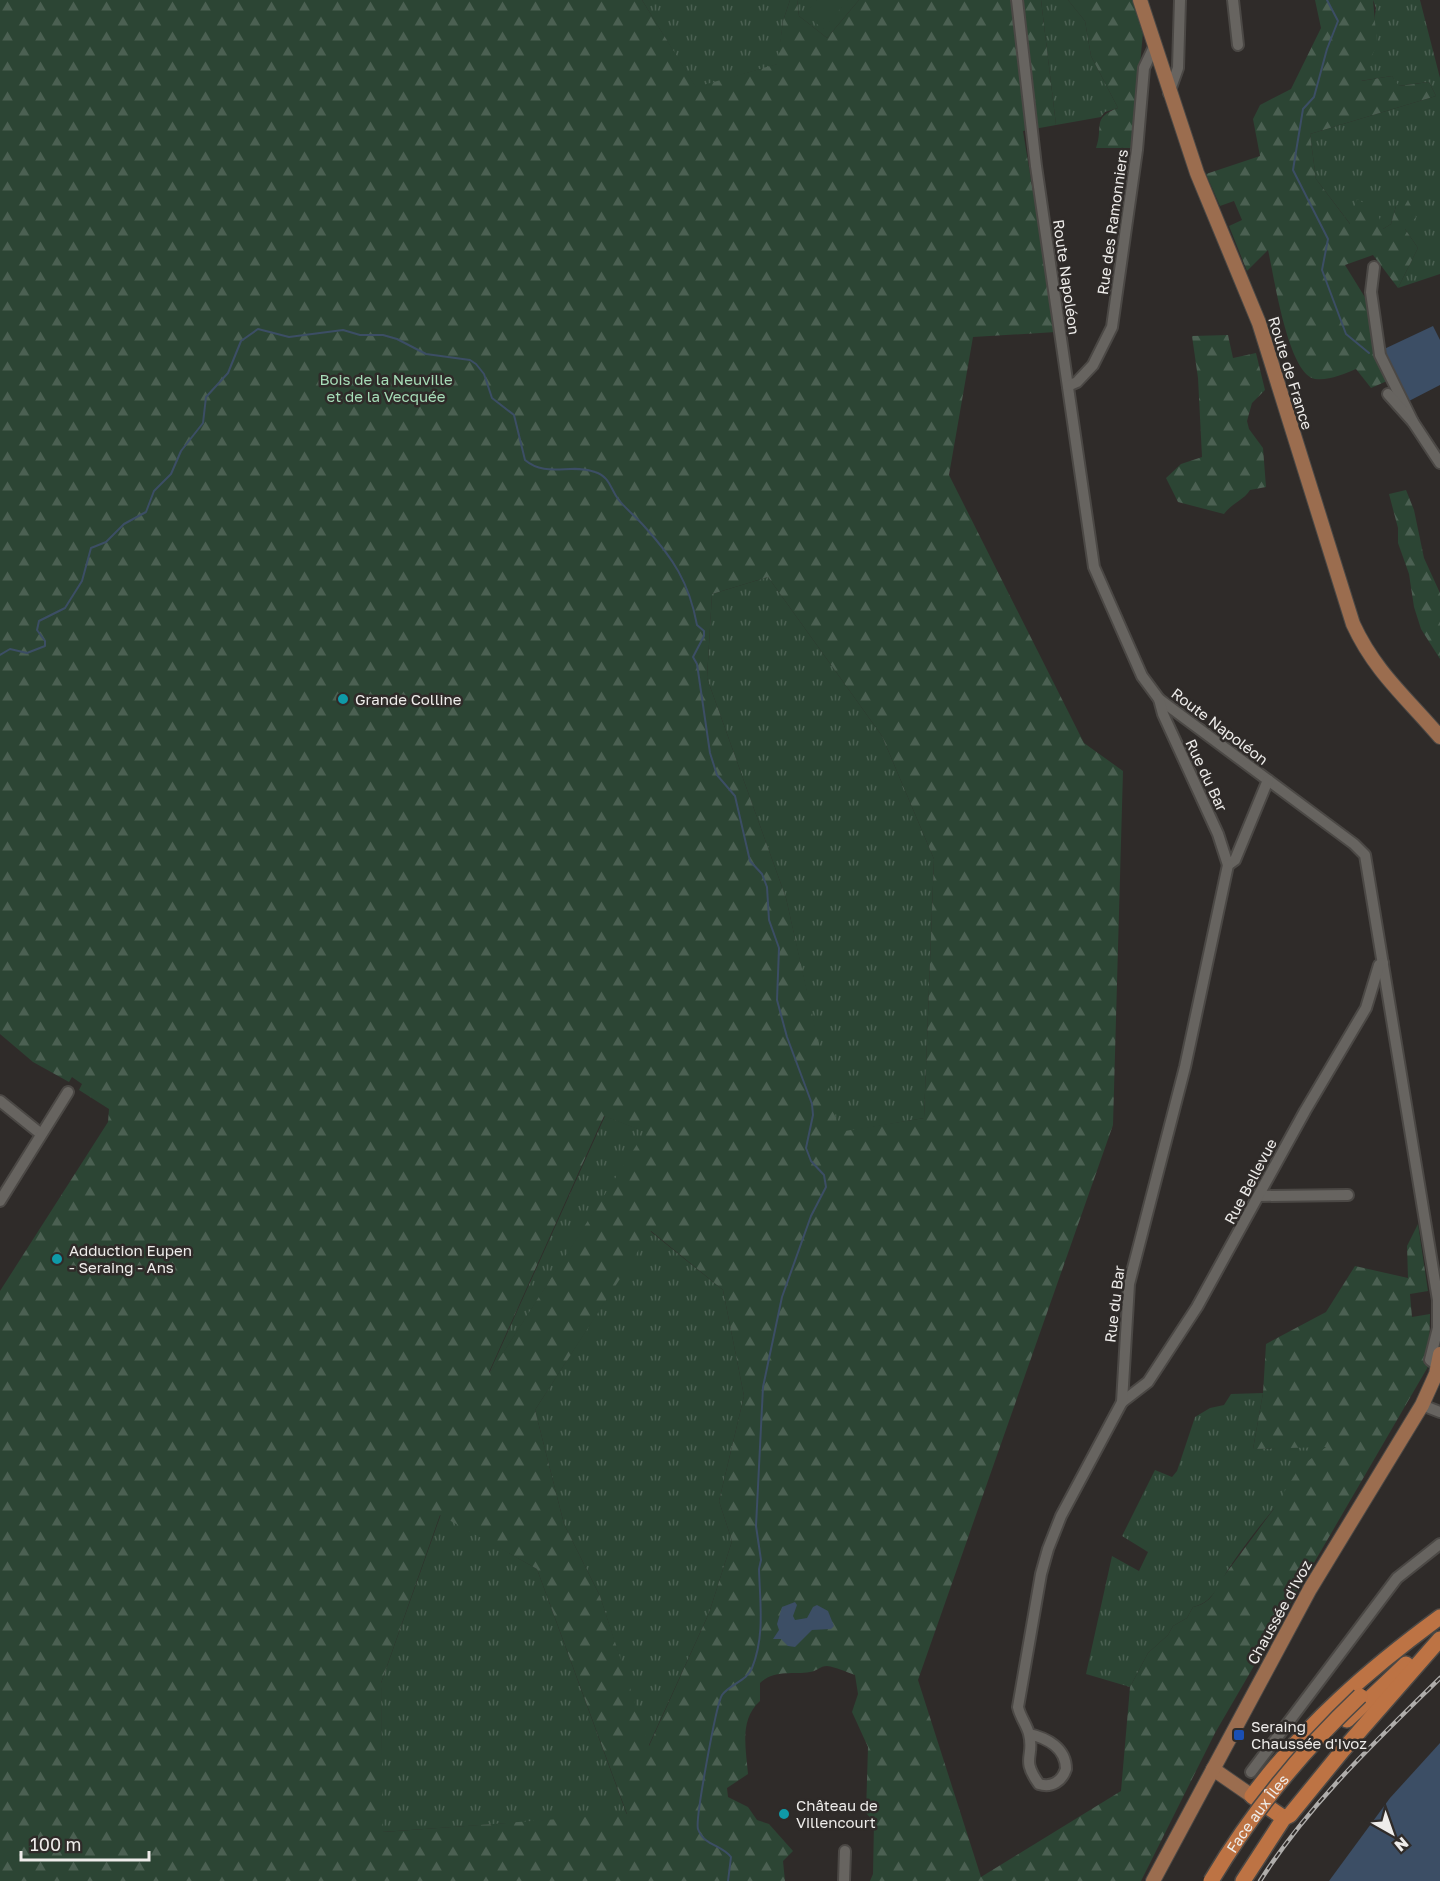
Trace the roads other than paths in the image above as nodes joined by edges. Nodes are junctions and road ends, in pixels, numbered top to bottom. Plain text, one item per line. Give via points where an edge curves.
1 (1017, 0) edge
2 (1140, 0) edge
3 (1180, 0) edge
4 (1233, 0) edge
5 (1238, 45) dead end
6 (1154, 47) junction
7 (1169, 93) junction
8 (1374, 267) dead end
9 (1068, 386) junction
10 (1388, 394) dead end
11 (1413, 422) junction
12 (1440, 463) edge
13 (1159, 699) junction
14 (1440, 737) edge
15 (1268, 780) junction
16 (1228, 865) junction
17 (1383, 963) junction
18 (68, 1092) dead end
19 (0, 1101) edge
20 (41, 1134) junction
21 (1348, 1195) dead end
22 (1259, 1196) junction
23 (0, 1201) edge
24 (1439, 1362) edge
25 (1122, 1402) junction
26 (1422, 1405) junction
27 (1440, 1412) edge
28 (1440, 1544) edge
29 (1440, 1617) edge
30 (1440, 1624) edge
31 (1440, 1632) edge
32 (1440, 1640) edge
33 (1029, 1734) junction
34 (1213, 1768) junction
35 (1251, 1772) dead end
36 (1252, 1796) junction
37 (1284, 1818) junction
38 (845, 1851) dead end
39 (844, 1881) edge
40 (1153, 1881) edge
41 (1211, 1881) edge
42 (1221, 1881) edge
43 (1243, 1881) edge

1 - 9 street, Route Napoléon
2 - 6 main road, Route de France
3 - 7 street via 1178,68
4 - 5 street
6 - 7 main road, Route de France
6 - 9 street, Rue des Ramonniers via 1144,68 1114,318 1093,365
7 - 14 main road, Route de France via 1259,323 1353,624 1387,680
8 - 11 street via 1371,292 1380,355
9 - 13 street, Route Napoléon via 1096,577 1142,676
10 - 11 street
11 - 12 street
13 - 15 street, Route Napoléon
13 - 16 street, Rue du Bar
15 - 16 street, Rue du Bar via 1235,860
15 - 17 street, Route Napoléon via 1365,855
16 - 25 street, Rue du Bar via 1185,1067 1129,1284
17 - 22 street, Rue Bellevue via 1379,965 1366,1008
17 - 24 street, Route Napoléon via 1438,1307 1431,1360
18 - 20 street
19 - 20 street
20 - 23 street
21 - 22 street
22 - 25 street, Rue Bellevue via 1165,1357 1148,1382
24 - 26 main road, Chaussée d'Ivoz
25 - 33 street, Rue du Bar via 1061,1516 1044,1563 1019,1695 1021,1719
26 - 27 street
26 - 34 main road, Chaussée d'Ivoz via 1310,1589
28 - 35 street via 1397,1578
29 - 36 highway via 1336,1701
30 - 41 highway, Face aux Îles, bridge via 1360,1696 1283,1778
31 - 42 highway, Face aux Îles via 1347,1720 1284,1789
32 - 37 highway
33 - 33 street, Rue du Bar via 1028,1767 1039,1784 1056,1783 1065,1774 1064,1757 1050,1741
34 - 36 main road, Face aux Îles
34 - 40 main road, Chaussée d'Ivoz
36 - 37 highway
37 - 43 highway
38 - 39 street

